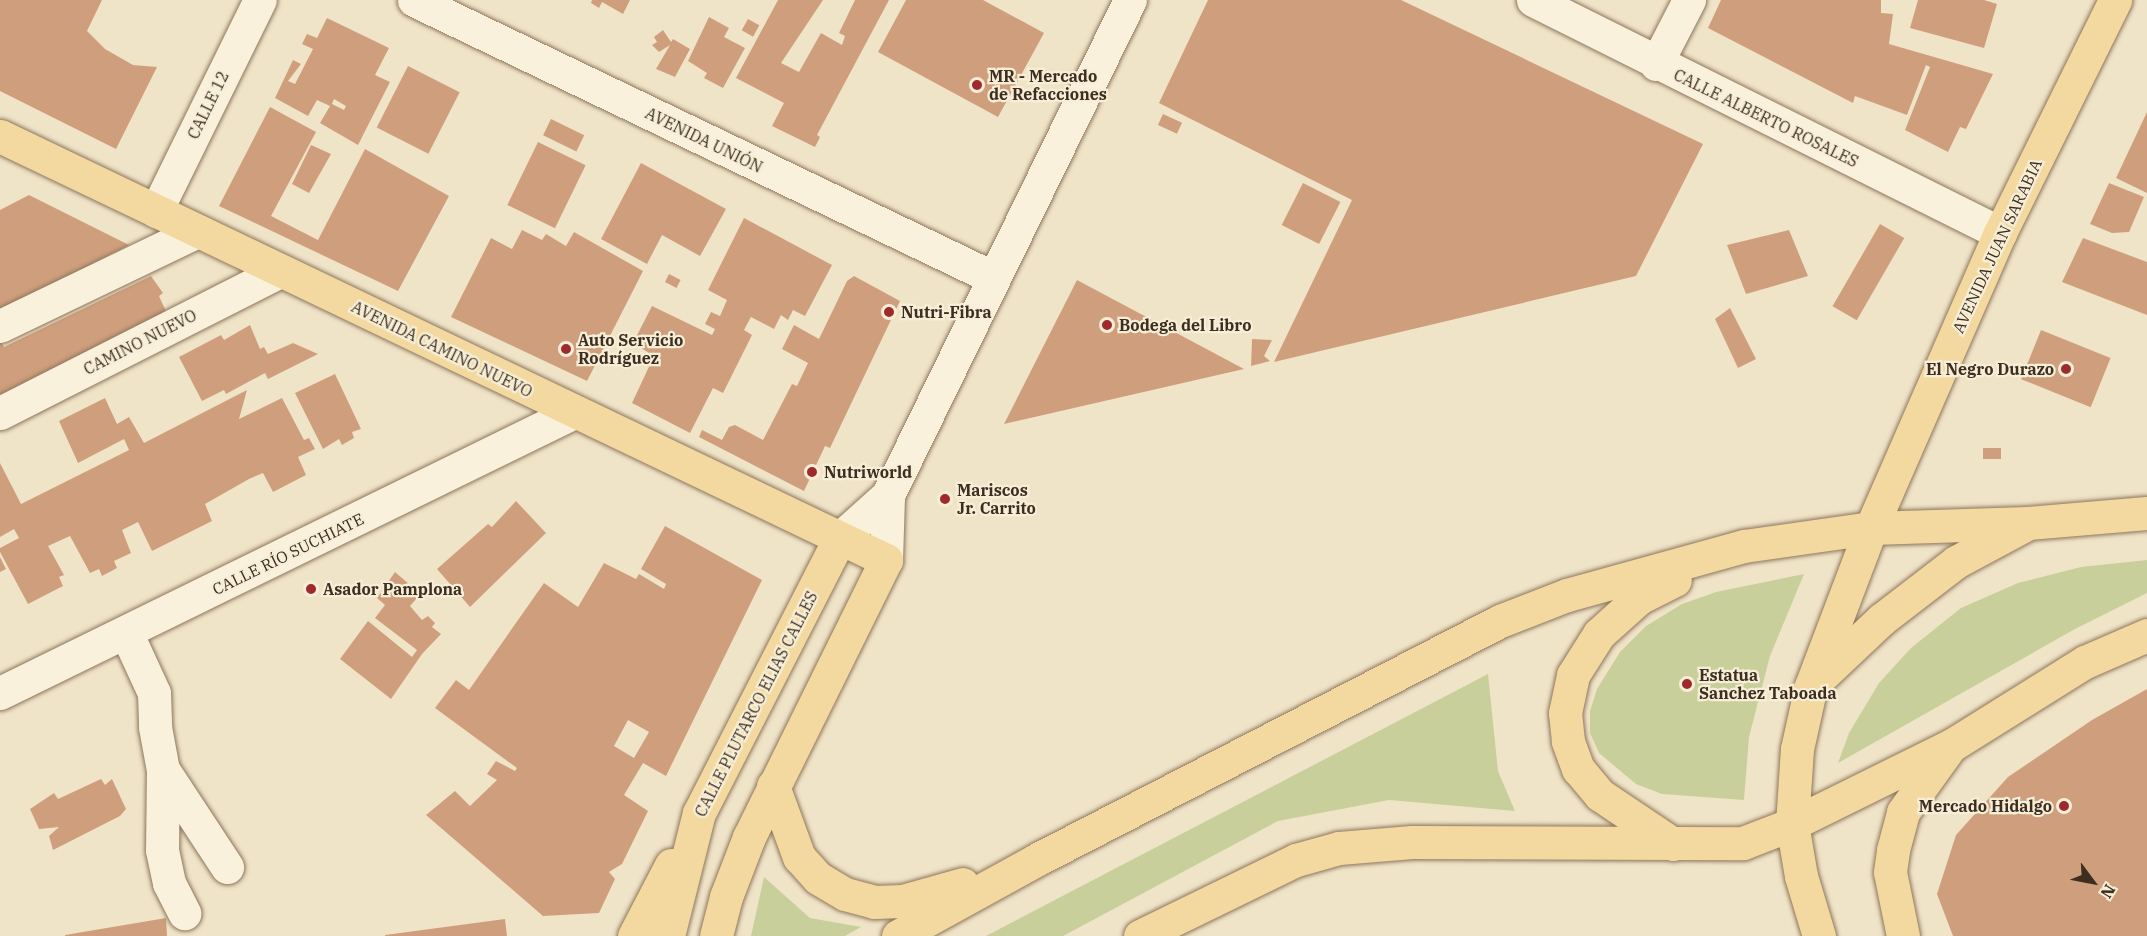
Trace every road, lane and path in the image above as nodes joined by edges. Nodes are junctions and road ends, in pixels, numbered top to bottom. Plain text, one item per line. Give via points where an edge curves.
1 (260, 0) edge
2 (414, 0) edge
3 (1130, 0) edge
4 (1533, 0) edge
5 (1689, 0) edge
6 (2115, 0) edge
7 (1656, 64) junction
8 (7, 146) edge
9 (156, 210) junction
10 (197, 231) junction
11 (2000, 233) junction
12 (280, 271) junction
13 (994, 278) junction
14 (0, 326) edge
15 (574, 412) junction
16 (0, 413) edge
17 (888, 495) junction
18 (2147, 513) edge
19 (2028, 523) junction
20 (1871, 528) junction
21 (839, 539) junction
22 (1744, 546) junction
23 (886, 560) junction
24 (126, 632) junction
25 (2147, 635) edge
26 (1811, 686) junction
27 (0, 693) edge
28 (1952, 745) junction
29 (163, 770) junction
30 (773, 786) junction
31 (699, 813) junction
32 (1792, 824) junction
33 (1675, 845) junction
34 (1036, 860) junction
35 (227, 867) dead end
36 (184, 913) dead end
37 (634, 936) edge
38 (668, 936) edge
39 (716, 936) edge
40 (898, 936) edge
41 (1140, 936) edge
42 (1820, 936) edge
43 (1903, 936) edge

1 - 9 street, CALLE 12
2 - 13 street, AVENIDA UNIÓN
3 - 13 street, CALLE PLUTARCO ELIAS CALLES
4 - 7 street, CALLE ALBERTO ROSALES
5 - 7 street
6 - 11 main road, AVENIDA JUAN SARABIA
7 - 11 street, CALLE ALBERTO ROSALES
8 - 9 main road, AVENIDA CAMINO NUEVO
9 - 10 main road, AVENIDA CAMINO NUEVO
10 - 12 main road, AVENIDA CAMINO NUEVO
10 - 14 street
11 - 20 main road, AVENIDA JUAN SARABIA
12 - 15 main road, AVENIDA CAMINO NUEVO
12 - 16 street, CAMINO NUEVO
13 - 17 street, CALLE PLUTARCO ELIAS CALLES
15 - 21 main road, AVENIDA CAMINO NUEVO
15 - 24 street, CALLE RÍO SUCHIATE
17 - 21 street, CALLE PLUTARCO ELIAS CALLES
17 - 23 street, CALLE PLUTARCO ELIAS CALLES
18 - 19 main road
19 - 20 main road
19 - 26 main road via 1956,562 1882,619
20 - 22 main road
20 - 26 main road, AVENIDA JUAN SARABIA
21 - 23 main road, AVENIDA CAMINO NUEVO
21 - 31 main road, CALLE PLUTARCO ELIAS CALLES
22 - 33 main road via 1639,598 1599,634 1573,675 1565,713 1568,741 1578,769 1608,802
22 - 34 main road via 1567,595 1500,621
23 - 30 main road, CALLE PLUTARCO ELIAS CALLES
24 - 27 street, CALLE RÍO SUCHIATE
24 - 29 street via 154,693
25 - 28 main road via 2085,662
26 - 32 main road, AVENIDA JUAN SARABIA via 1797,748
28 - 32 main road
28 - 43 main road via 1904,812 1893,850 1890,872
29 - 35 street
29 - 36 street via 162,850 169,883
30 - 34 main road via 799,857 818,878 845,894 874,902 929,895
30 - 39 main road, CALLE PLUTARCO ELIAS CALLES via 726,897
31 - 37 main road
31 - 38 main road, CALLE PLUTARCO ELIAS CALLES
32 - 33 main road via 1743,843
32 - 42 main road, AVENIDA JUAN SARABIA via 1801,876
33 - 41 main road via 1412,842 1339,848 1296,860
34 - 40 main road

